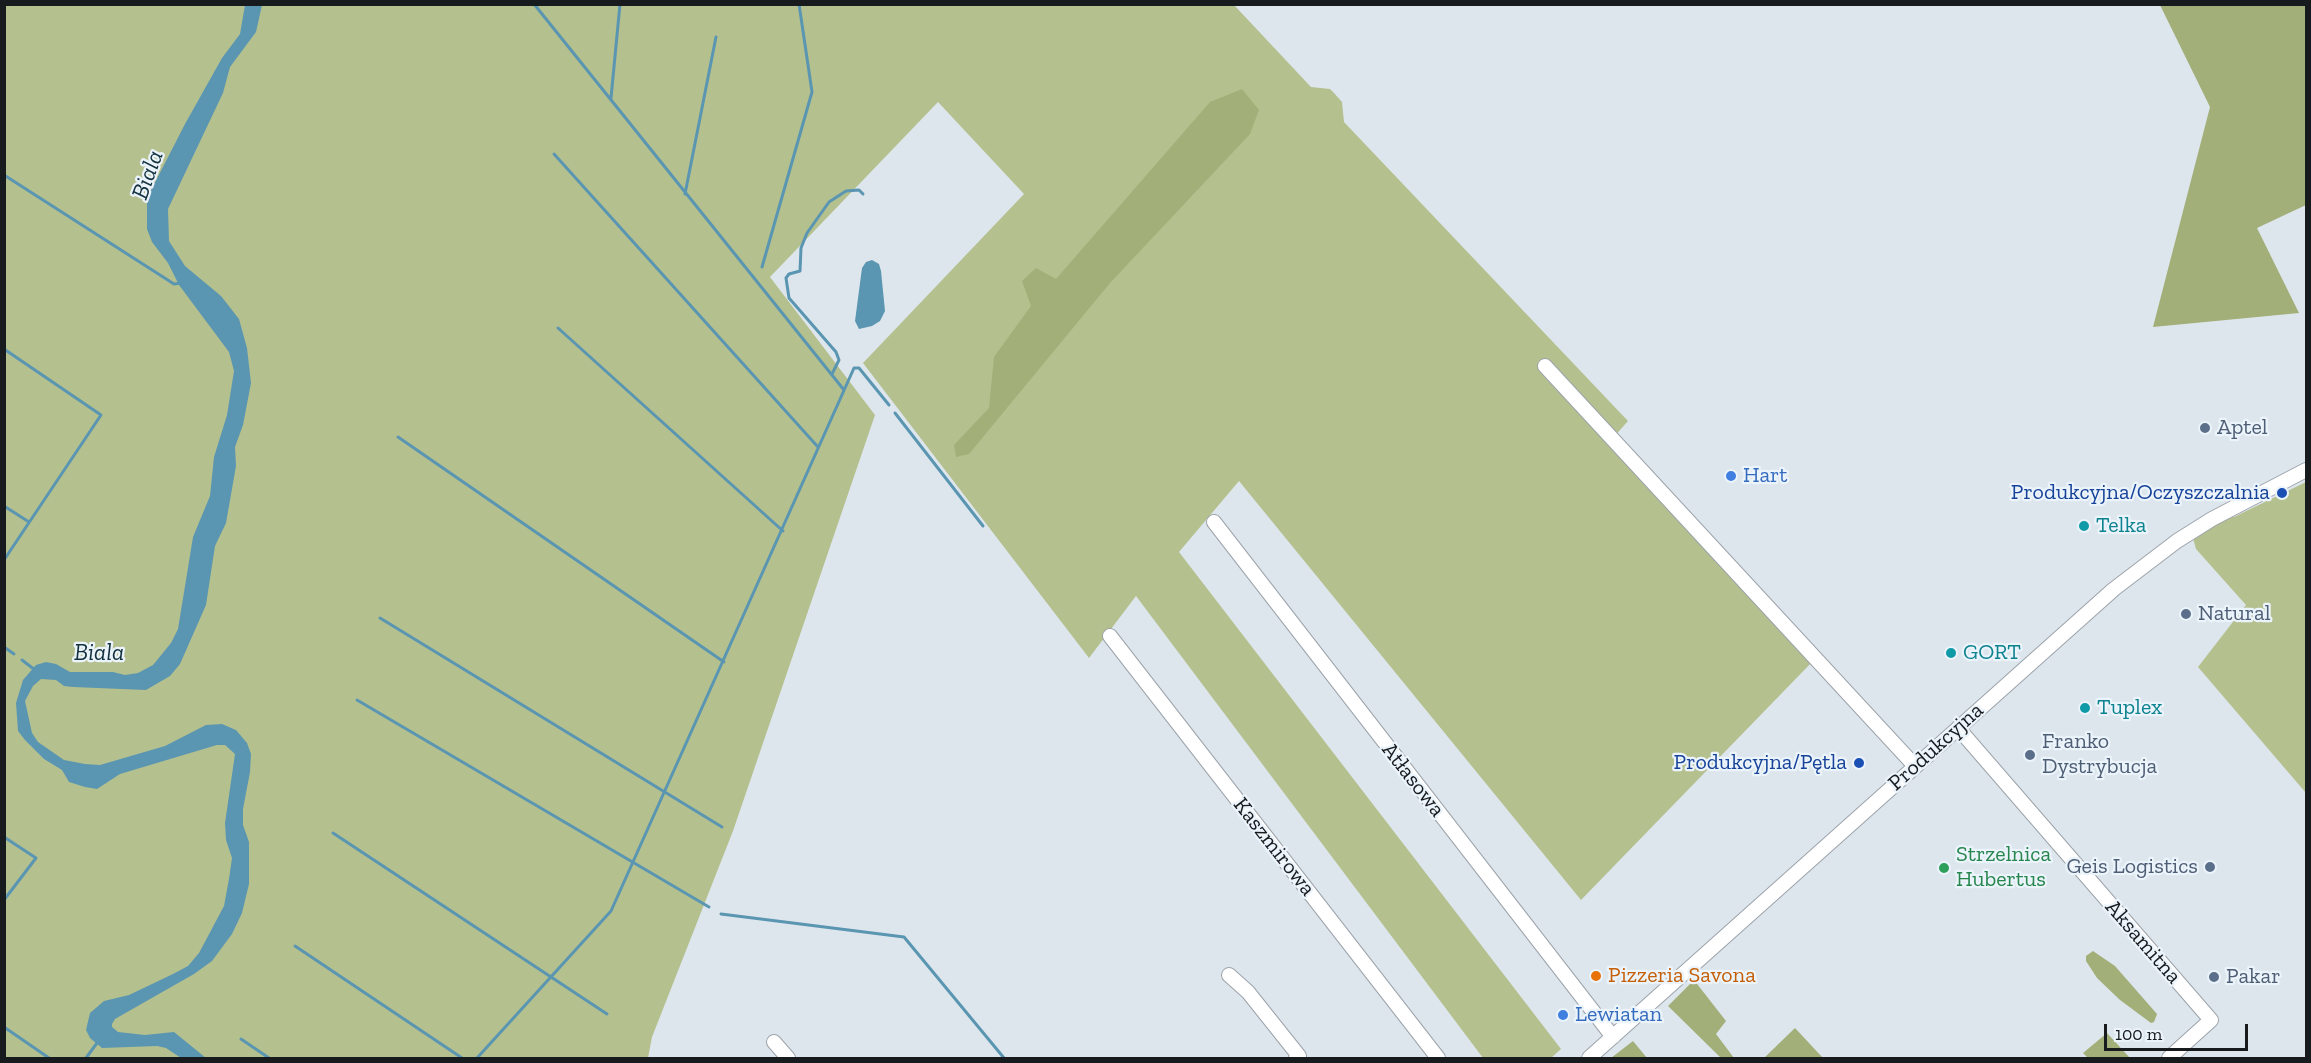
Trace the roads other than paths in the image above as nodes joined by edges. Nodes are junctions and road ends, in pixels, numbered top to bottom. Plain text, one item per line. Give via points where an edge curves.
1 (1545, 366) dead end
2 (2307, 470) edge
3 (1214, 522) dead end
4 (1110, 636) dead end
5 (1958, 728) junction
6 (1915, 766) junction
7 (1229, 975) dead end
8 (1613, 1037) junction
9 (774, 1042) dead end
10 (788, 1059) edge
11 (1296, 1059) edge
12 (1438, 1059) edge
13 (1589, 1059) edge
14 (2169, 1059) edge

1 - 6 street
2 - 5 street, Produkcyjna via 2232,507 2147,562
3 - 8 street, Atłasowa
4 - 12 street, Kaszmirowa
5 - 6 street, Produkcyjna
5 - 14 street, Aksamitna via 2211,1020
6 - 8 street, Produkcyjna
7 - 11 street via 1299,1056
8 - 13 street, Produkcyjna
9 - 10 street

